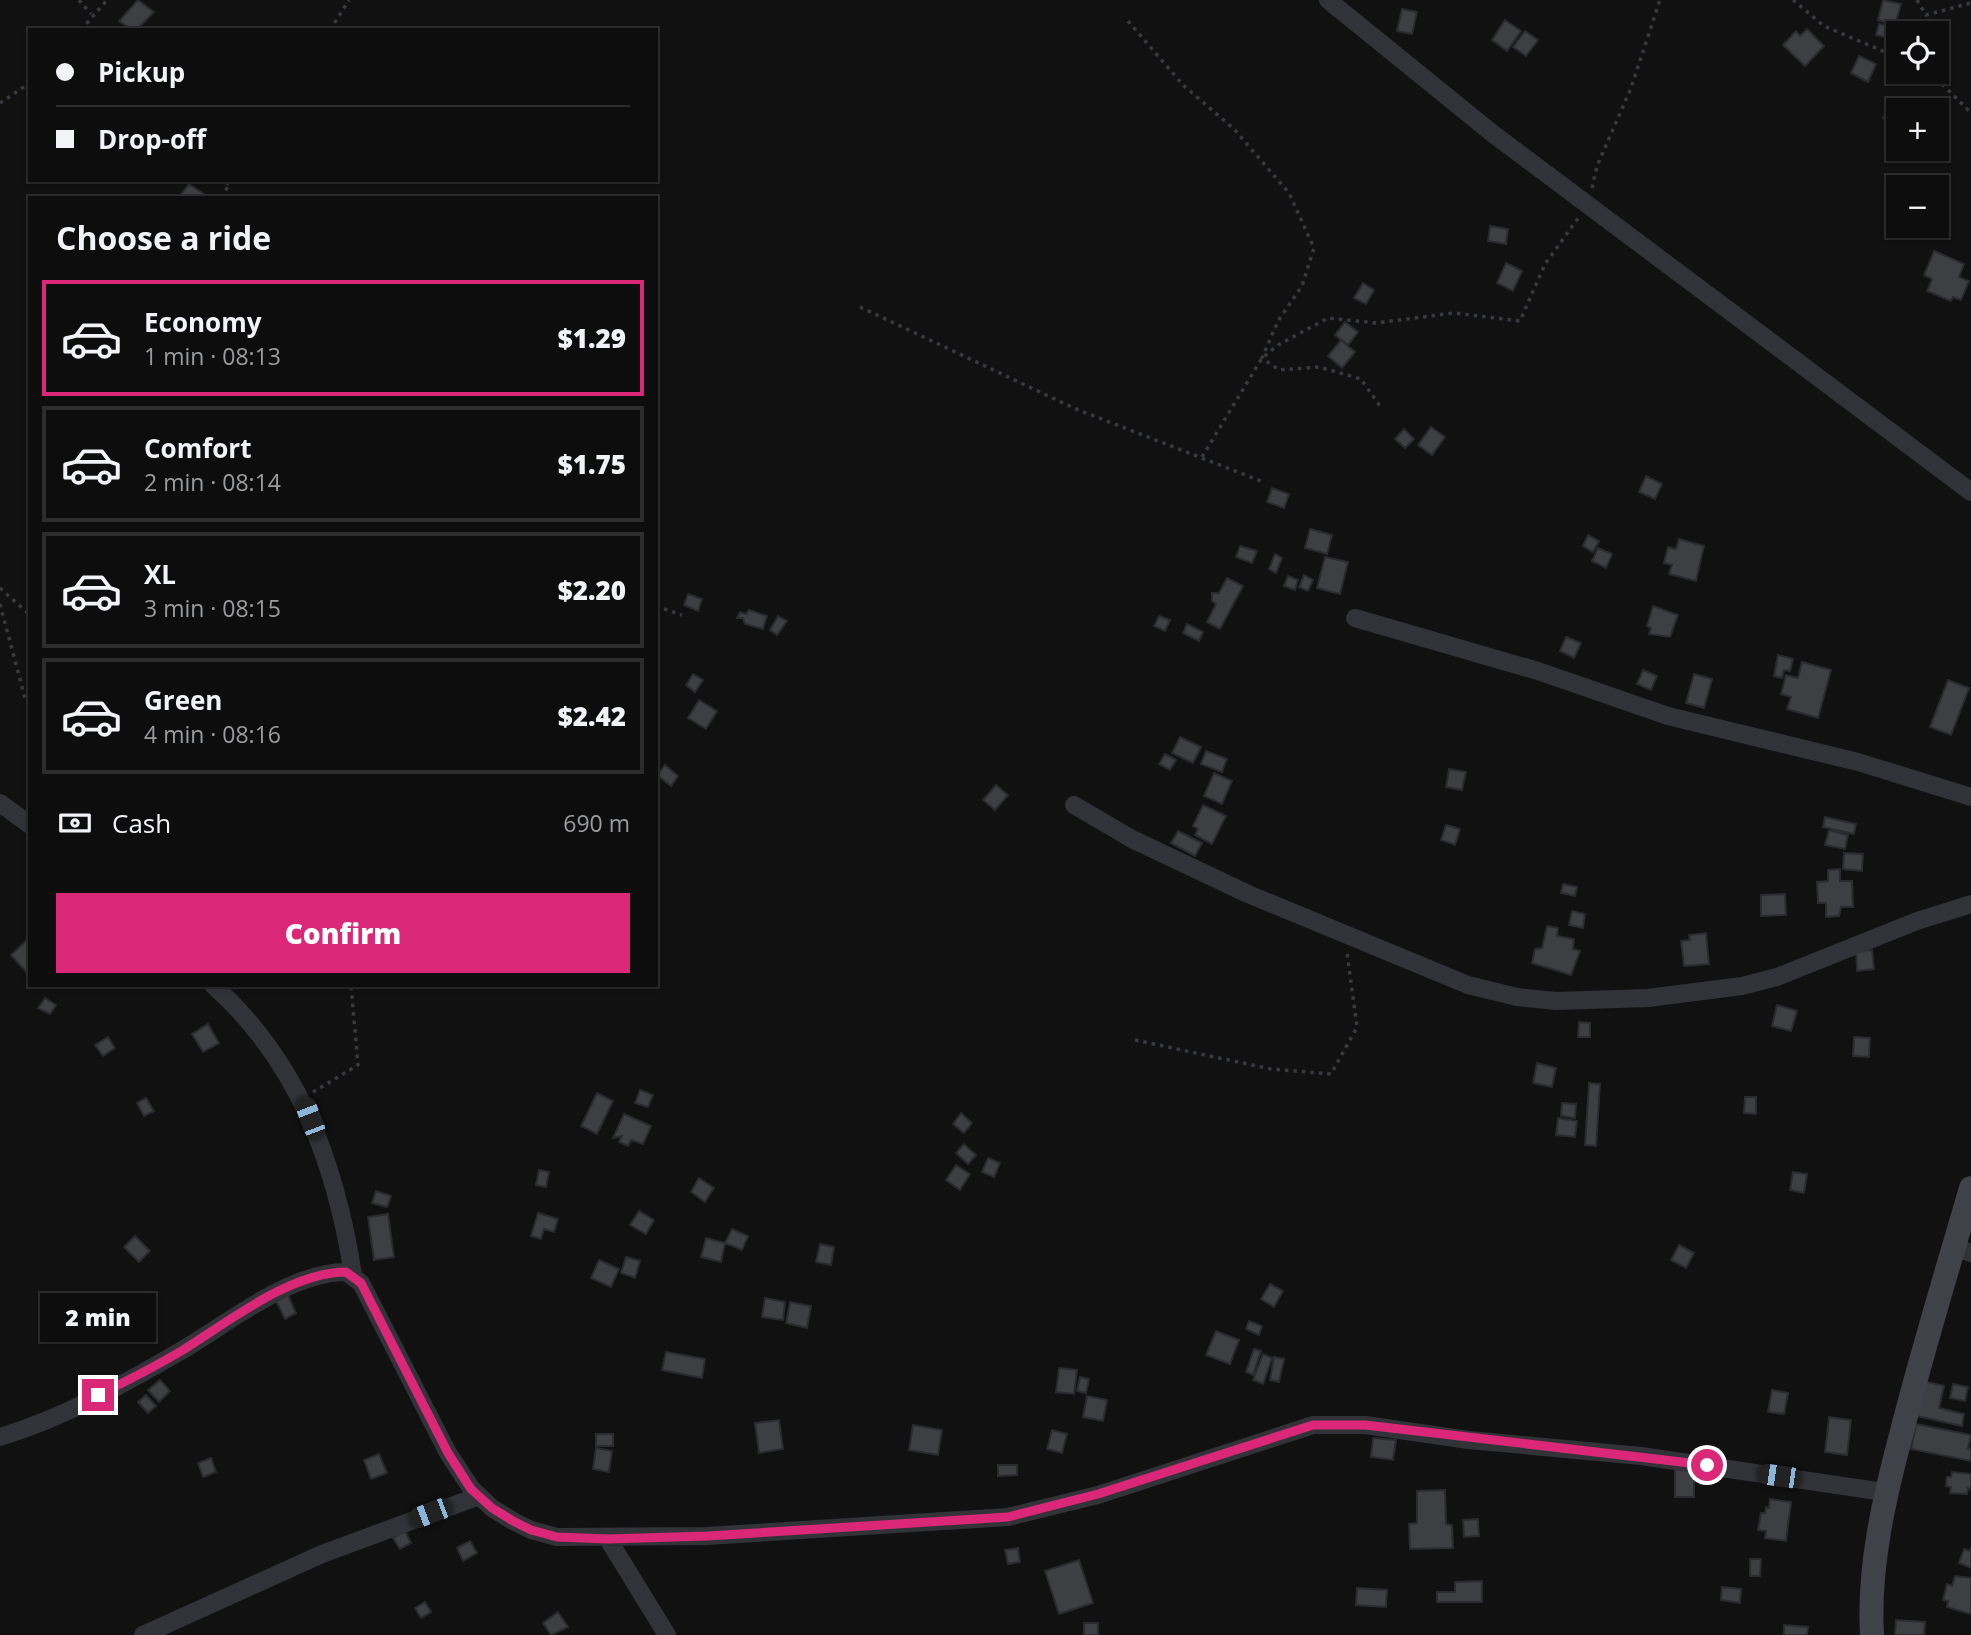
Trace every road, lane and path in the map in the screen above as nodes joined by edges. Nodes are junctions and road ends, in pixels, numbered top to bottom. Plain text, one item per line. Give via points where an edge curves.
1 (79, 0) edge
2 (107, 0) edge
3 (349, 0) edge
4 (1328, 0) edge
5 (1660, 0) edge
6 (1793, 0) edge
7 (1917, 0) edge
8 (1971, 3) edge
9 (92, 15) junction
10 (1128, 21) dead end
11 (82, 28) edge
12 (331, 28) edge
13 (1886, 52) edge
14 (28, 84) edge
15 (1942, 84) edge
16 (0, 103) edge
17 (1971, 113) edge
18 (1588, 205) junction
19 (860, 307) dead end
20 (1262, 358) junction
21 (1382, 409) dead end
22 (1202, 457) junction
23 (1261, 481) dead end
24 (1971, 492) edge
25 (0, 588) edge
26 (0, 604) edge
27 (658, 607) edge
28 (28, 613) edge
29 (682, 615) dead end
30 (1355, 618) dead end
31 (28, 704) edge
32 (1971, 797) edge
33 (0, 803) edge
34 (1074, 805) dead end
35 (28, 824) edge
36 (1971, 904) edge
37 (1345, 933) junction
38 (215, 987) edge
39 (351, 987) edge
40 (1135, 1040) dead end
41 (302, 1098) junction
42 (1971, 1188) edge
43 (1963, 1250) edge
44 (353, 1275) junction
45 (0, 1437) edge
46 (1884, 1492) junction
47 (479, 1496) junction
48 (608, 1539) junction
49 (143, 1635) edge
50 (667, 1635) edge
51 (1872, 1635) edge

1 - 9 path
2 - 9 path
3 - 12 path
4 - 18 street
5 - 18 path via 1631,88 1597,166
6 - 13 path via 1824,26
7 - 8 path via 1926,15
9 - 11 path
10 - 20 path via 1183,85 1234,129 1289,192 1314,248 1302,286 1278,321
14 - 16 path
15 - 17 path
18 - 20 path via 1545,264 1520,321 1454,313 1376,323 1328,318
18 - 24 street
19 - 22 path via 1076,409
20 - 21 path via 1279,370 1319,367 1362,379
20 - 22 path
22 - 23 path
25 - 28 path
26 - 31 path
27 - 29 path
30 - 32 street via 1538,671 1668,716 1858,762
33 - 35 street
34 - 37 street via 1193,870
36 - 37 street via 1777,977 1648,998 1566,1001 1517,997 1468,985
37 - 40 path via 1357,1027 1331,1074 1271,1069
38 - 41 street via 265,1039
39 - 41 path via 358,1065
41 - 44 street via 334,1188
42 - 43 street
43 - 46 street via 1922,1349
44 - 45 street via 334,1272 271,1296 121,1384 53,1418
44 - 47 street via 379,1315 448,1453
46 - 48 street via 1641,1456 1365,1425 1313,1425 1098,1494 1008,1517
46 - 51 street
47 - 48 street via 531,1530 557,1537
47 - 49 street via 322,1554
48 - 50 street

